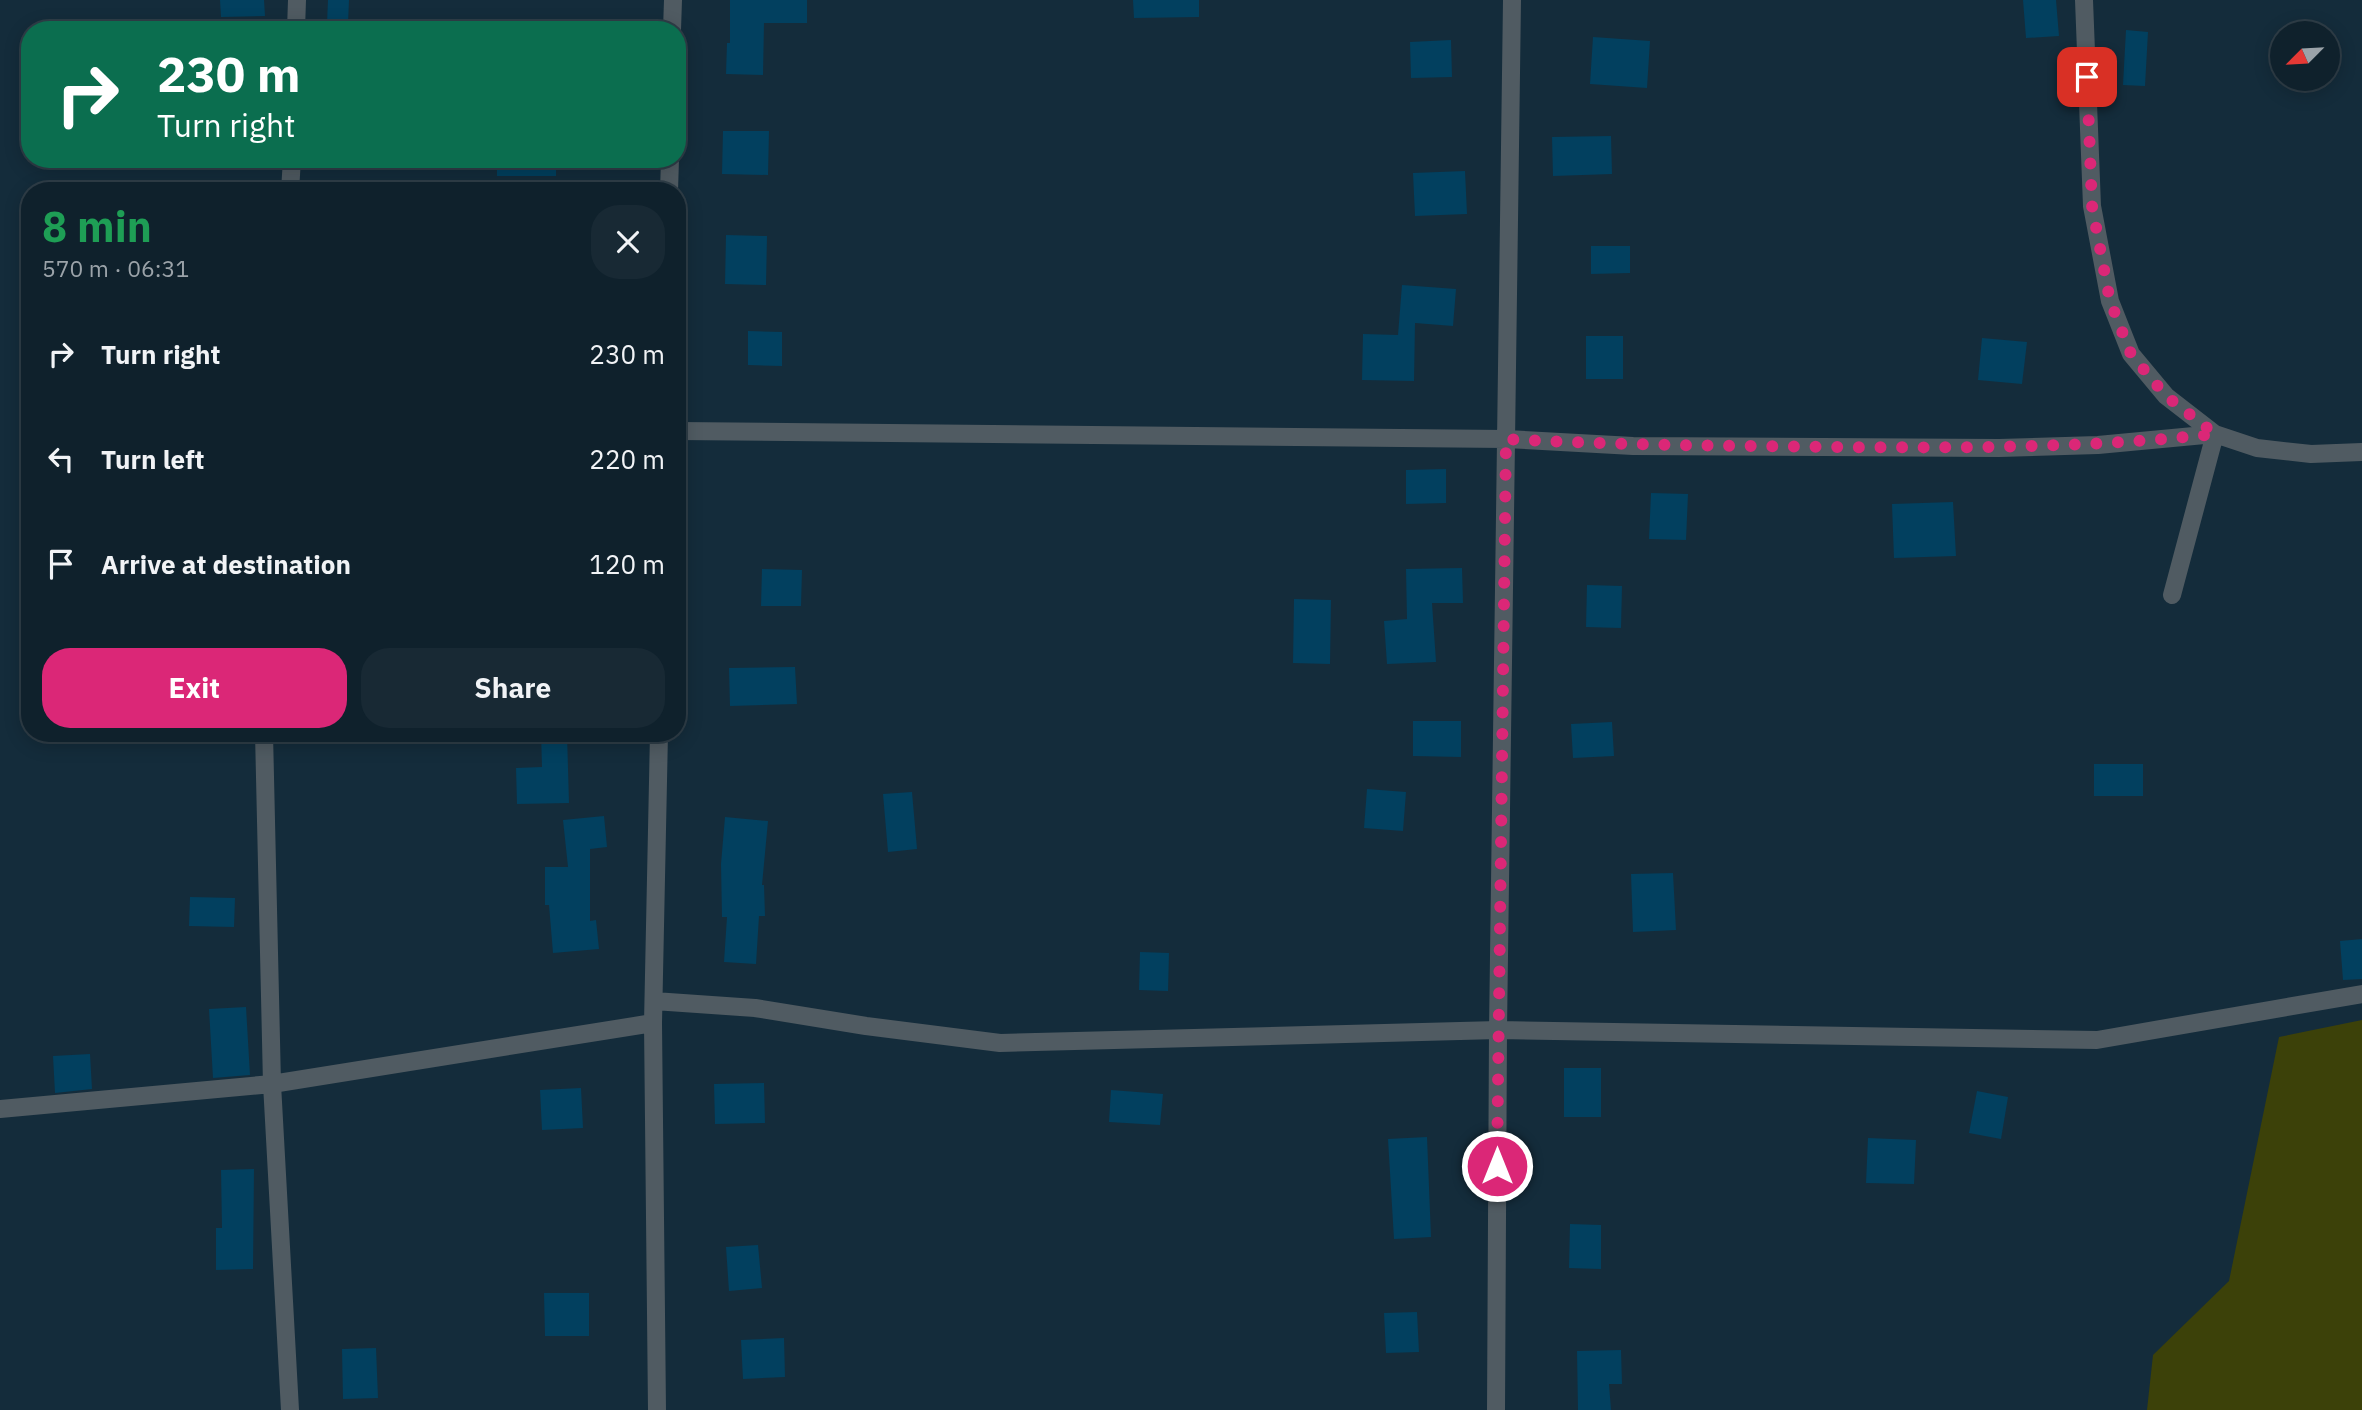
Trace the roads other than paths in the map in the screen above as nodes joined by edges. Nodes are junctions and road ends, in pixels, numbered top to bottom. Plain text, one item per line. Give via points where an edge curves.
1 (297, 0) edge
2 (673, 0) edge
3 (1512, 0) edge
4 (2084, 0) edge
5 (296, 21) edge
6 (672, 21) edge
7 (686, 431) edge
8 (2215, 434) junction
9 (1506, 439) junction
10 (2362, 452) edge
11 (2172, 595) dead end
12 (264, 742) edge
13 (659, 742) edge
14 (2362, 994) edge
15 (654, 1001) junction
16 (653, 1023) junction
17 (1498, 1030) junction
18 (272, 1084) junction
19 (0, 1109) edge
20 (290, 1410) edge
21 (657, 1410) edge
22 (1496, 1410) edge

1 - 5 street
2 - 6 street
3 - 9 street
4 - 8 street via 2092,206 2110,301 2131,354 2166,396
7 - 9 street
8 - 9 street via 1999,448 1633,446
8 - 10 street via 2257,448 2311,454
8 - 11 street
9 - 17 street
12 - 18 street
13 - 15 street
14 - 17 street via 2096,1040
15 - 16 street
15 - 17 street via 755,1008 1000,1042
16 - 18 street
16 - 21 street
17 - 22 street
18 - 19 street
18 - 20 street

